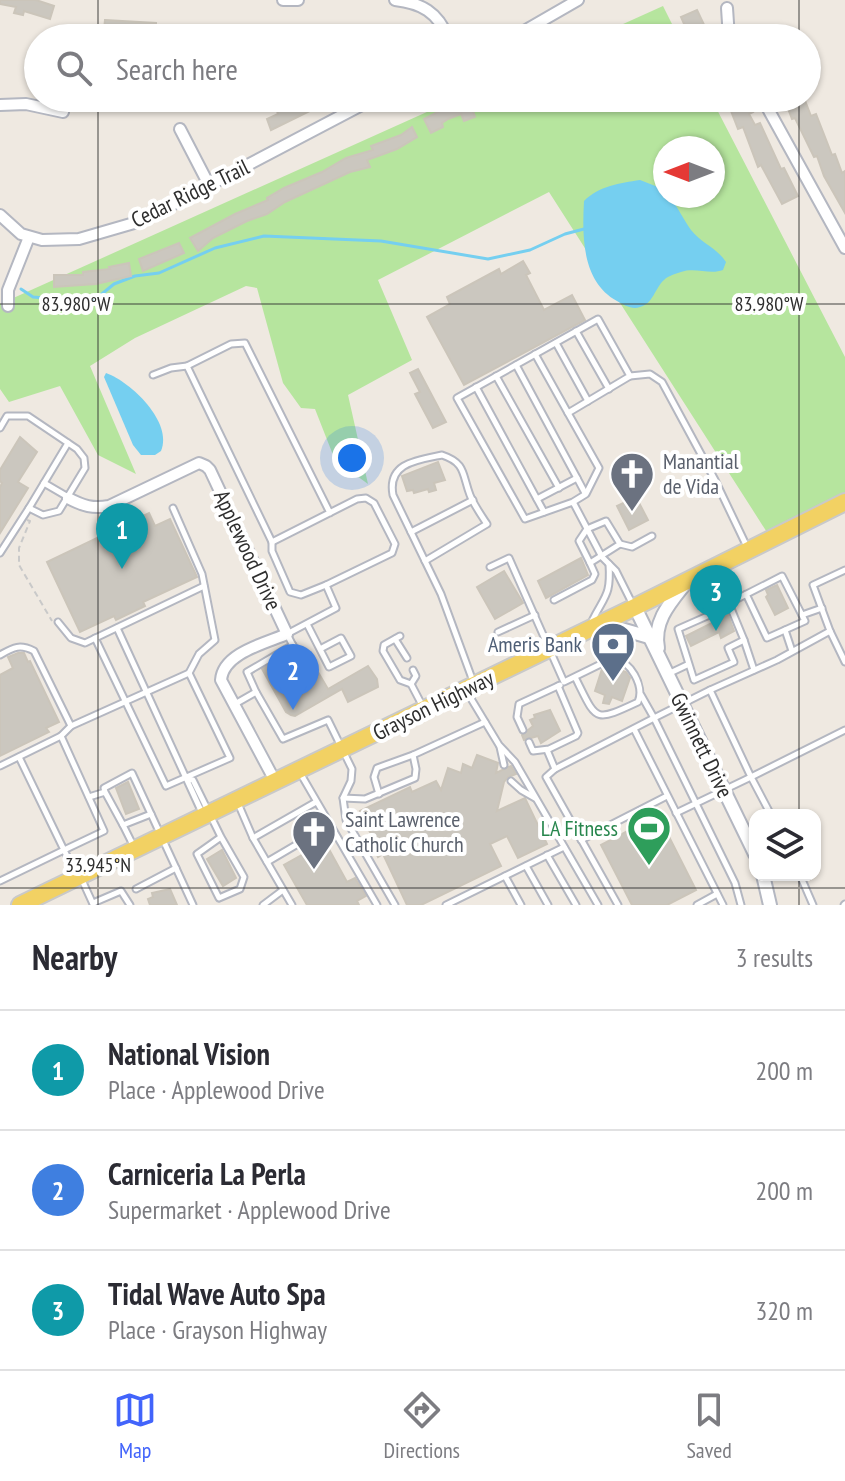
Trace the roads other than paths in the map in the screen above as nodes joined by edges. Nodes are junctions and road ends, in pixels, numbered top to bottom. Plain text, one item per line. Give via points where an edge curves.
1 (283, 0) edge
2 (298, 0) edge
3 (395, 0) edge
4 (578, 0) edge
5 (561, 5) edge
6 (727, 8) dead end
7 (440, 24) edge
8 (533, 24) edge
9 (728, 24) edge
10 (24, 104) edge
11 (0, 105) edge
12 (348, 112) edge
13 (770, 112) edge
14 (180, 129) dead end
15 (209, 185) junction
16 (0, 215) edge
17 (29, 237) junction
18 (845, 248) edge
19 (8, 306) dead end
20 (576, 331) junction
21 (556, 342) junction
22 (535, 354) junction
23 (516, 365) junction
24 (187, 366) junction
25 (153, 375) dead end
26 (496, 376) junction
27 (630, 376) junction
28 (476, 387) junction
29 (609, 389) junction
30 (588, 401) junction
31 (0, 413) edge
32 (568, 413) junction
33 (7, 416) junction
34 (0, 428) edge
35 (68, 443) junction
36 (577, 478) junction
37 (44, 483) junction
38 (559, 488) junction
39 (586, 494) junction
40 (68, 498) junction
41 (537, 499) junction
42 (473, 500) junction
43 (573, 502) junction
44 (845, 502) edge
45 (29, 508) junction
46 (173, 508) dead end
47 (544, 512) junction
48 (330, 513) junction
49 (587, 529) junction
50 (411, 532) junction
51 (652, 536) dead end
52 (272, 542) junction
53 (620, 544) junction
54 (748, 550) junction
55 (0, 553) edge
56 (602, 557) junction
57 (425, 561) junction
58 (590, 563) junction
59 (609, 563) junction
60 (490, 567) dead end
61 (713, 569) junction
62 (845, 570) edge
63 (686, 582) junction
64 (326, 585) junction
65 (204, 586) junction
66 (746, 594) junction
67 (554, 600) dead end
68 (730, 604) junction
69 (635, 607) junction
70 (822, 608) junction
71 (535, 615) junction
72 (802, 615) junction
73 (307, 624) junction
74 (57, 626) road end
75 (117, 628) junction
76 (588, 629) junction
77 (785, 630) junction
78 (830, 631) junction
79 (498, 632) dead end
80 (287, 634) junction
81 (649, 637) junction
82 (95, 638) junction
83 (744, 640) junction
84 (293, 645) junction
85 (548, 648) junction
86 (320, 649) junction
87 (792, 651) junction
88 (0, 655) edge
89 (407, 658) dead end
90 (660, 660) junction
91 (845, 662) edge
92 (689, 664) junction
93 (413, 670) dead end
94 (754, 670) junction
95 (306, 671) dead end
96 (189, 673) junction
97 (667, 674) junction
98 (575, 677) junction
99 (411, 684) junction
100 (561, 684) junction
101 (470, 687) junction
102 (710, 690) junction
103 (148, 692) junction
104 (256, 692) junction
105 (641, 695) junction
106 (126, 702) junction
107 (682, 704) junction
108 (234, 705) junction
109 (424, 709) junction
110 (654, 718) junction
111 (485, 722) junction
112 (71, 726) junction
113 (634, 729) junction
114 (523, 730) dead end
115 (845, 730) edge
116 (61, 736) junction
117 (529, 742) dead end
118 (499, 745) junction
119 (343, 748) junction
120 (547, 750) junction
121 (413, 755) junction
122 (19, 757) junction
123 (504, 765) dead end
124 (0, 766) edge
125 (555, 769) junction
126 (299, 770) junction
127 (751, 777) junction
128 (188, 778) junction
129 (275, 781) junction
130 (511, 781) dead end
131 (724, 790) junction
132 (105, 792) junction
133 (379, 794) junction
134 (667, 796) junction
135 (89, 797) junction
136 (343, 798) junction
137 (536, 798) junction
138 (237, 800) junction
139 (316, 802) junction
140 (695, 804) junction
141 (768, 809) edge
142 (676, 813) junction
143 (151, 814) junction
144 (206, 815) junction
145 (123, 825) junction
146 (330, 825) junction
147 (162, 836) junction
148 (221, 837) junction
149 (253, 838) junction
150 (581, 840) junction
151 (749, 842) edge
152 (564, 847) junction
153 (135, 849) junction
154 (64, 850) junction
155 (547, 855) junction
156 (267, 862) junction
157 (526, 866) junction
158 (176, 868) junction
159 (78, 876) junction
160 (505, 876) junction
161 (0, 881) edge
162 (764, 881) edge
163 (803, 881) edge
164 (136, 889) dead end
165 (283, 890) junction
166 (717, 894) junction
167 (32, 903) edge
168 (93, 904) edge
169 (130, 905) edge
170 (193, 905) edge
171 (263, 905) edge
172 (292, 905) edge
173 (377, 905) edge
174 (395, 905) edge
175 (446, 905) edge
176 (521, 905) edge
177 (548, 905) edge
178 (576, 905) edge
179 (598, 905) edge
180 (618, 905) edge
181 (697, 905) edge
182 (723, 905) edge
183 (741, 905) edge
184 (770, 905) edge
185 (813, 905) edge

1 - 2 street
3 - 7 street via 425,7
4 - 5 street
5 - 8 street
6 - 9 street
10 - 11 street
12 - 15 street, Cedar Ridge Trail
13 - 18 street
14 - 15 street
15 - 17 street, Cedar Ridge Trail via 141,221 67,239
16 - 17 street
17 - 19 street via 8,290
20 - 21 lane
20 - 27 lane via 598,319
20 - 29 lane
21 - 22 lane
21 - 30 lane
22 - 23 lane
22 - 32 lane
23 - 26 lane
23 - 36 lane
24 - 25 lane
24 - 48 lane via 231,344 245,343
24 - 52 lane
26 - 28 lane
26 - 38 lane
27 - 29 lane
27 - 54 lane via 650,374 662,382
28 - 41 lane
28 - 47 lane via 457,398 525,519
29 - 30 lane
30 - 32 lane
31 - 33 lane
32 - 39 lane via 599,468
33 - 34 lane
33 - 35 lane via 28,416
35 - 37 lane
35 - 40 lane via 84,458 85,468
36 - 38 lane
36 - 39 lane
37 - 40 lane
37 - 45 lane
38 - 41 lane
39 - 43 lane
40 - 45 lane via 52,514
40 - 80 street, Applewood Drive via 90,507 109,506 199,463 206,466
41 - 47 lane
42 - 50 lane
42 - 50 lane via 454,459 442,455 403,466 391,484
42 - 57 lane via 487,524
43 - 47 lane
43 - 49 lane
44 - 54 main road, Grayson Highway
45 - 55 lane
46 - 65 lane
48 - 52 lane
48 - 64 lane via 366,498 374,503 395,549
49 - 53 lane via 609,522
49 - 56 lane
49 - 58 lane via 579,541
50 - 57 lane
51 - 53 lane via 632,547
52 - 64 lane via 290,592 301,595
53 - 56 lane
54 - 61 main road, Grayson Highway
56 - 58 lane
56 - 59 lane
57 - 101 lane
58 - 67 lane via 592,580
59 - 69 lane
59 - 76 lane via 610,587
60 - 71 lane via 509,558
61 - 63 main road, Grayson Highway
61 - 68 lane
62 - 70 lane via 813,585
63 - 69 main road, Grayson Highway
63 - 90 street via 658,623
64 - 73 lane via 336,608
65 - 75 lane
65 - 96 lane via 215,640
66 - 68 lane
66 - 72 lane via 782,576
66 - 77 lane via 767,638
68 - 83 lane
68 - 92 lane via 678,629
69 - 76 main road, Grayson Highway
69 - 81 street, Gwinnett Drive
70 - 72 lane
70 - 78 lane
71 - 79 lane
71 - 85 lane
72 - 77 lane via 805,621
73 - 80 lane
73 - 86 lane
74 - 82 lane via 85,643
75 - 82 lane
75 - 103 lane
76 - 81 street via 621,629
76 - 85 main road, Grayson Highway
77 - 87 lane
78 - 87 lane
78 - 91 lane
80 - 84 lane
80 - 108 street, Applewood Drive via 226,665 221,680
81 - 90 street, Gwinnett Drive
82 - 106 lane
83 - 92 lane via 728,648 734,662 694,680
83 - 94 lane
84 - 95 lane
84 - 104 lane via 247,672
85 - 100 lane
85 - 101 main road, Grayson Highway
86 - 86 lane via 329,667 351,656 341,638
87 - 94 lane
88 - 112 lane via 14,647 34,651
89 - 99 lane via 398,637 384,645 400,680
90 - 97 street, Gwinnett Drive
92 - 97 lane
93 - 99 lane
94 - 102 lane
96 - 103 lane
96 - 128 lane via 230,758
97 - 107 street, Gwinnett Drive
98 - 100 lane
98 - 105 lane via 620,659
98 - 105 lane via 598,715 607,717 638,702
99 - 109 lane
100 - 114 lane via 519,704
100 - 120 lane via 578,733
101 - 109 main road, Grayson Highway
101 - 111 lane
102 - 107 lane
102 - 127 lane
103 - 106 lane
103 - 128 lane
104 - 108 lane
104 - 119 lane via 283,739 328,720
105 - 110 lane
106 - 112 lane
106 - 128 lane via 166,786
107 - 110 lane
107 - 131 street, Gwinnett Drive
108 - 129 street, Applewood Drive
109 - 119 main road, Grayson Highway
110 - 113 lane
110 - 140 lane
111 - 118 lane
111 - 121 lane
112 - 116 lane
113 - 125 lane
113 - 134 lane
115 - 127 lane
116 - 122 lane
116 - 135 lane
117 - 120 lane via 533,751
118 - 123 lane
118 - 137 lane
119 - 126 main road, Grayson Highway
119 - 136 lane via 352,775
120 - 125 lane
121 - 133 lane via 415,778
121 - 133 lane via 377,768
122 - 124 lane
122 - 154 lane
125 - 150 lane via 546,777
126 - 129 main road, Grayson Highway
126 - 139 lane
127 - 131 lane
127 - 141 lane
128 - 144 lane
129 - 138 main road, Grayson Highway
130 - 137 lane
131 - 140 lane
131 - 151 street, Gwinnett Drive
132 - 135 lane
132 - 143 lane via 132,773
132 - 145 lane
133 - 136 lane
134 - 142 lane
134 - 150 lane
135 - 154 lane via 104,831
136 - 174 lane via 346,820
137 - 152 lane
138 - 144 main road, Grayson Highway
138 - 149 lane
139 - 146 lane
139 - 149 lane
140 - 142 lane
140 - 183 lane
142 - 166 lane
143 - 145 lane
143 - 147 lane
144 - 147 main road, Grayson Highway
144 - 148 lane
145 - 153 lane
146 - 156 lane
146 - 173 lane
147 - 153 main road, Grayson Highway
147 - 158 lane
148 - 148 lane via 197,855 221,898 240,889 244,877
149 - 156 lane
150 - 180 lane
152 - 155 lane
152 - 179 lane
153 - 159 main road, Grayson Highway
154 - 159 lane
154 - 161 lane
155 - 157 lane
155 - 178 lane
156 - 165 lane
157 - 160 lane
157 - 177 lane
158 - 164 lane
158 - 170 lane
159 - 167 main road, Grayson Highway
159 - 168 lane
160 - 175 lane
160 - 176 lane
162 - 184 street
163 - 185 lane
165 - 171 lane
165 - 172 lane
166 - 181 lane
166 - 182 lane
168 - 169 lane via 121,891

